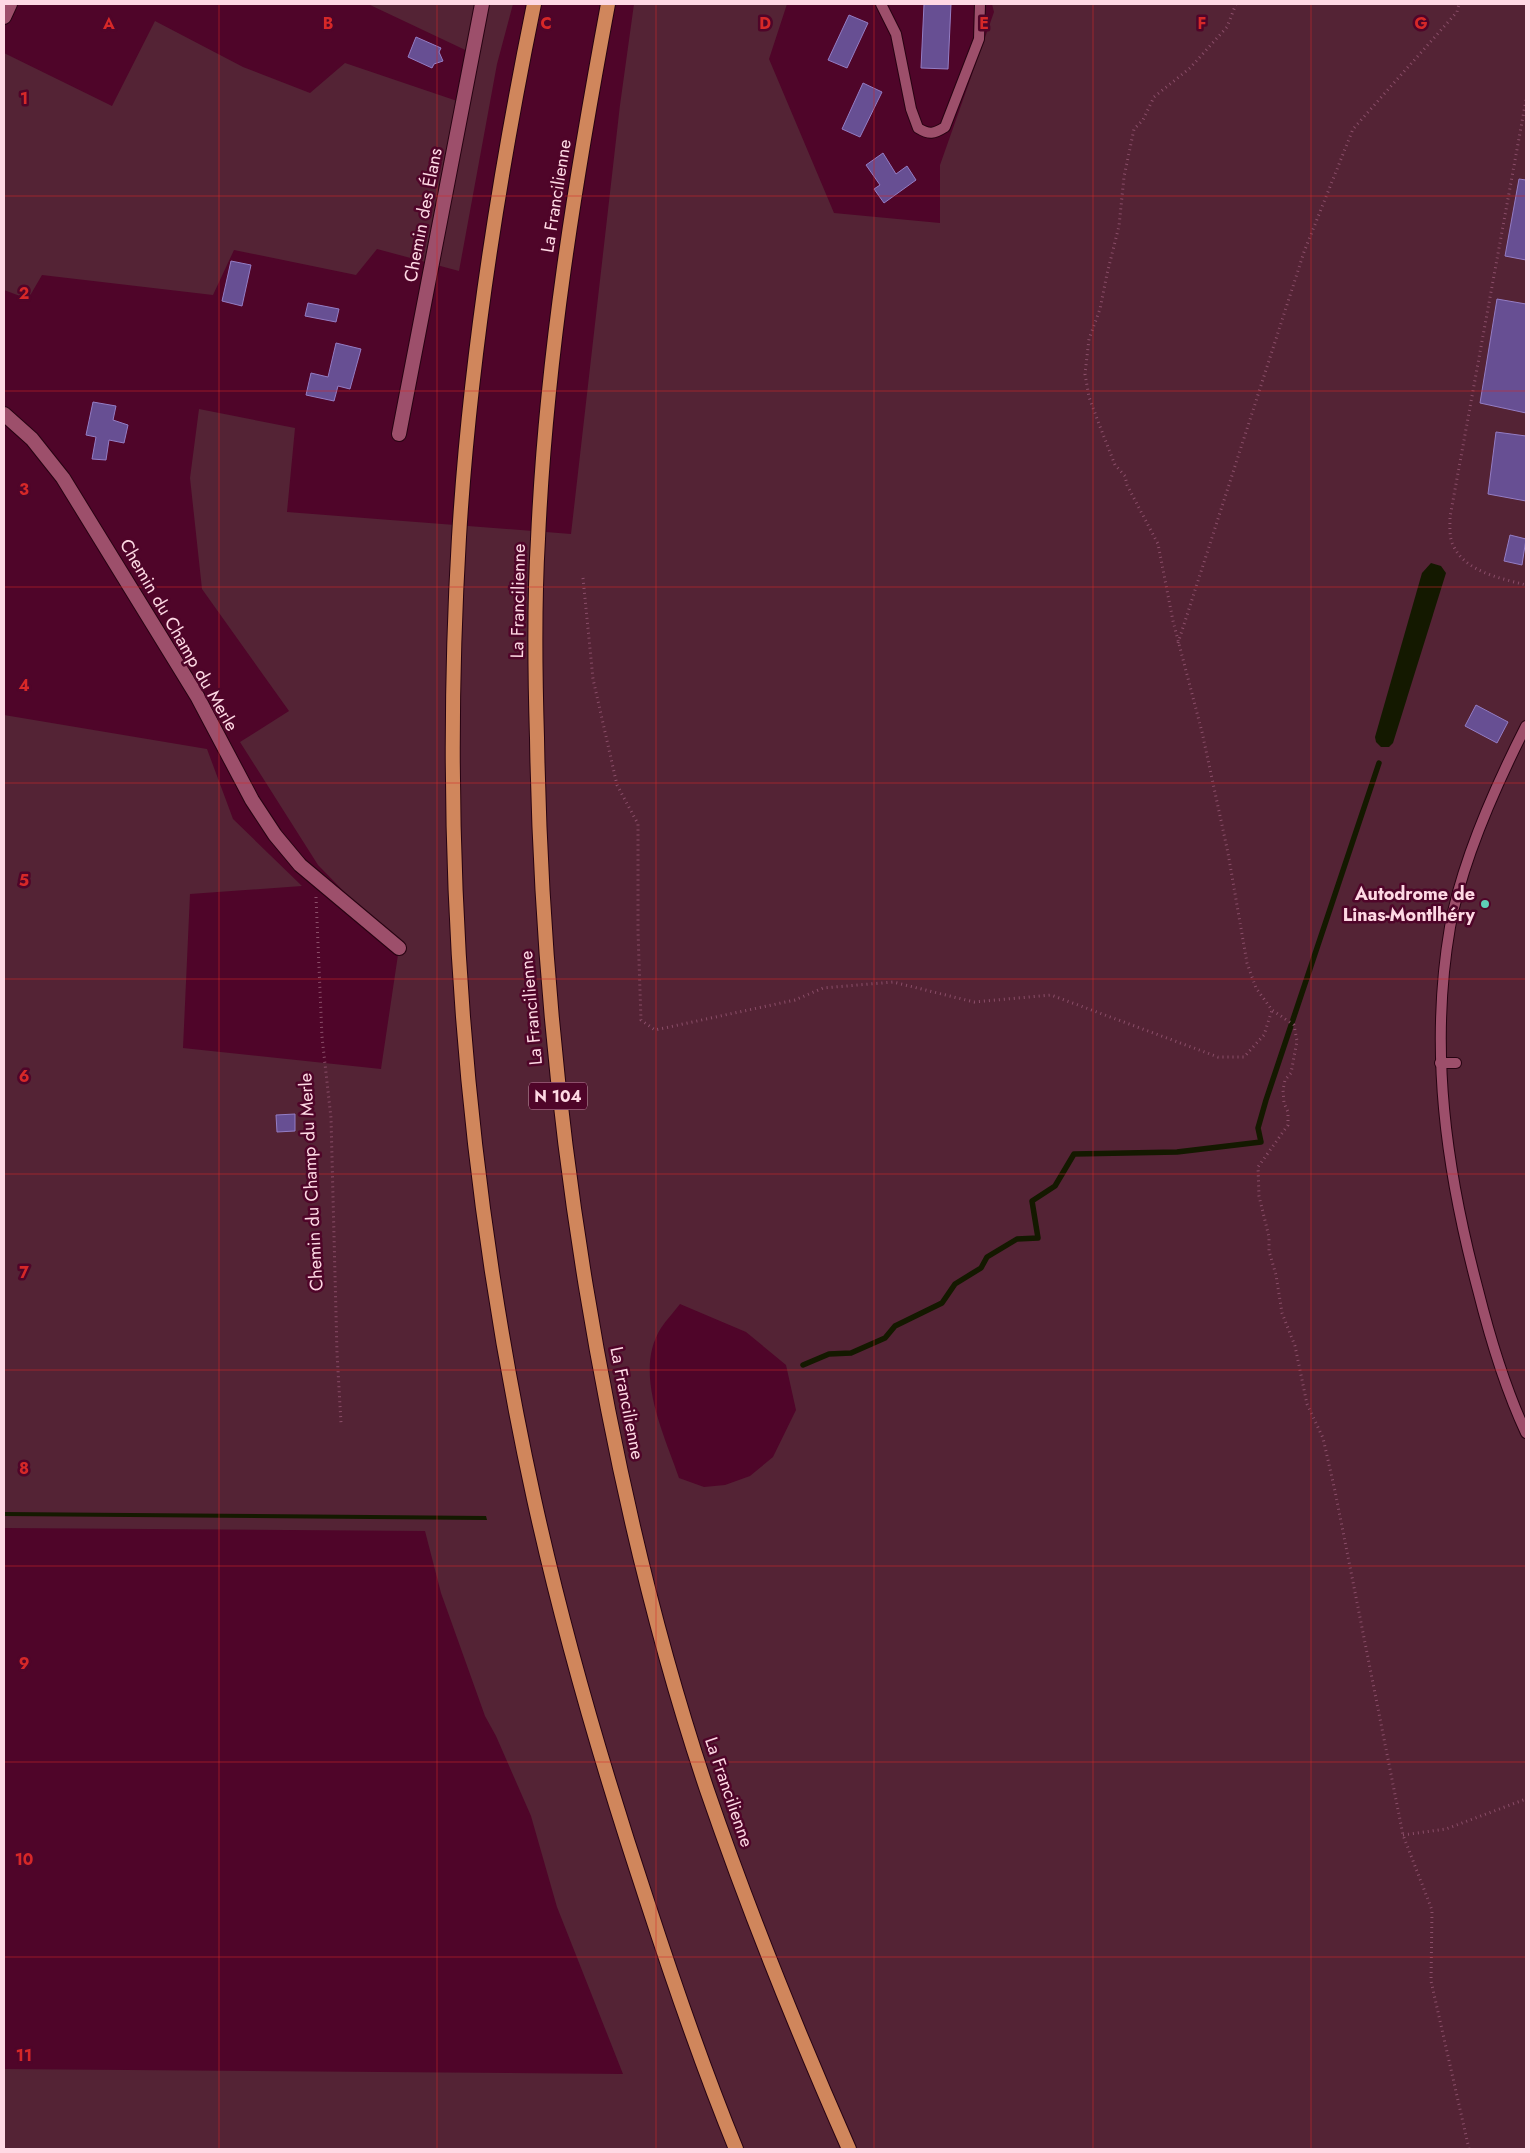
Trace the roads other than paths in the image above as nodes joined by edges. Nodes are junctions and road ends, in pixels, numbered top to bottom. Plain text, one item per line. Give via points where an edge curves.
1 (10, 4) edge
2 (482, 4) edge
3 (534, 4) edge
4 (608, 4) edge
5 (881, 4) edge
6 (980, 4) edge
7 (4, 17) edge
8 (4, 414) edge
9 (399, 434) dead end
10 (1526, 726) edge
11 (399, 948) dead end
12 (1440, 1063) junction
13 (1456, 1063) dead end
14 (1526, 1433) edge
15 (736, 2149) edge
16 (849, 2149) edge

1 - 7 street
2 - 9 street, Chemin des Élans
3 - 15 highway via 492,231 468,430 459,537 453,762 460,975 469,1091 485,1221 519,1423 571,1654 616,1810 667,1962
4 - 16 highway, La Francilienne / N 104 via 568,237 545,432 538,541 535,648 540,870 557,1082 594,1336 639,1551 706,1787 786,2003
5 - 6 lane via 896,34 918,128 935,133 945,127 979,39
8 - 11 street, Chemin du Champ du Merle via 32,439 62,478 197,696 252,800 275,835 300,865
10 - 12 lane via 1490,804 1468,862 1453,916 1441,997
12 - 13 lane
12 - 14 lane via 1445,1124 1466,1244 1490,1335

